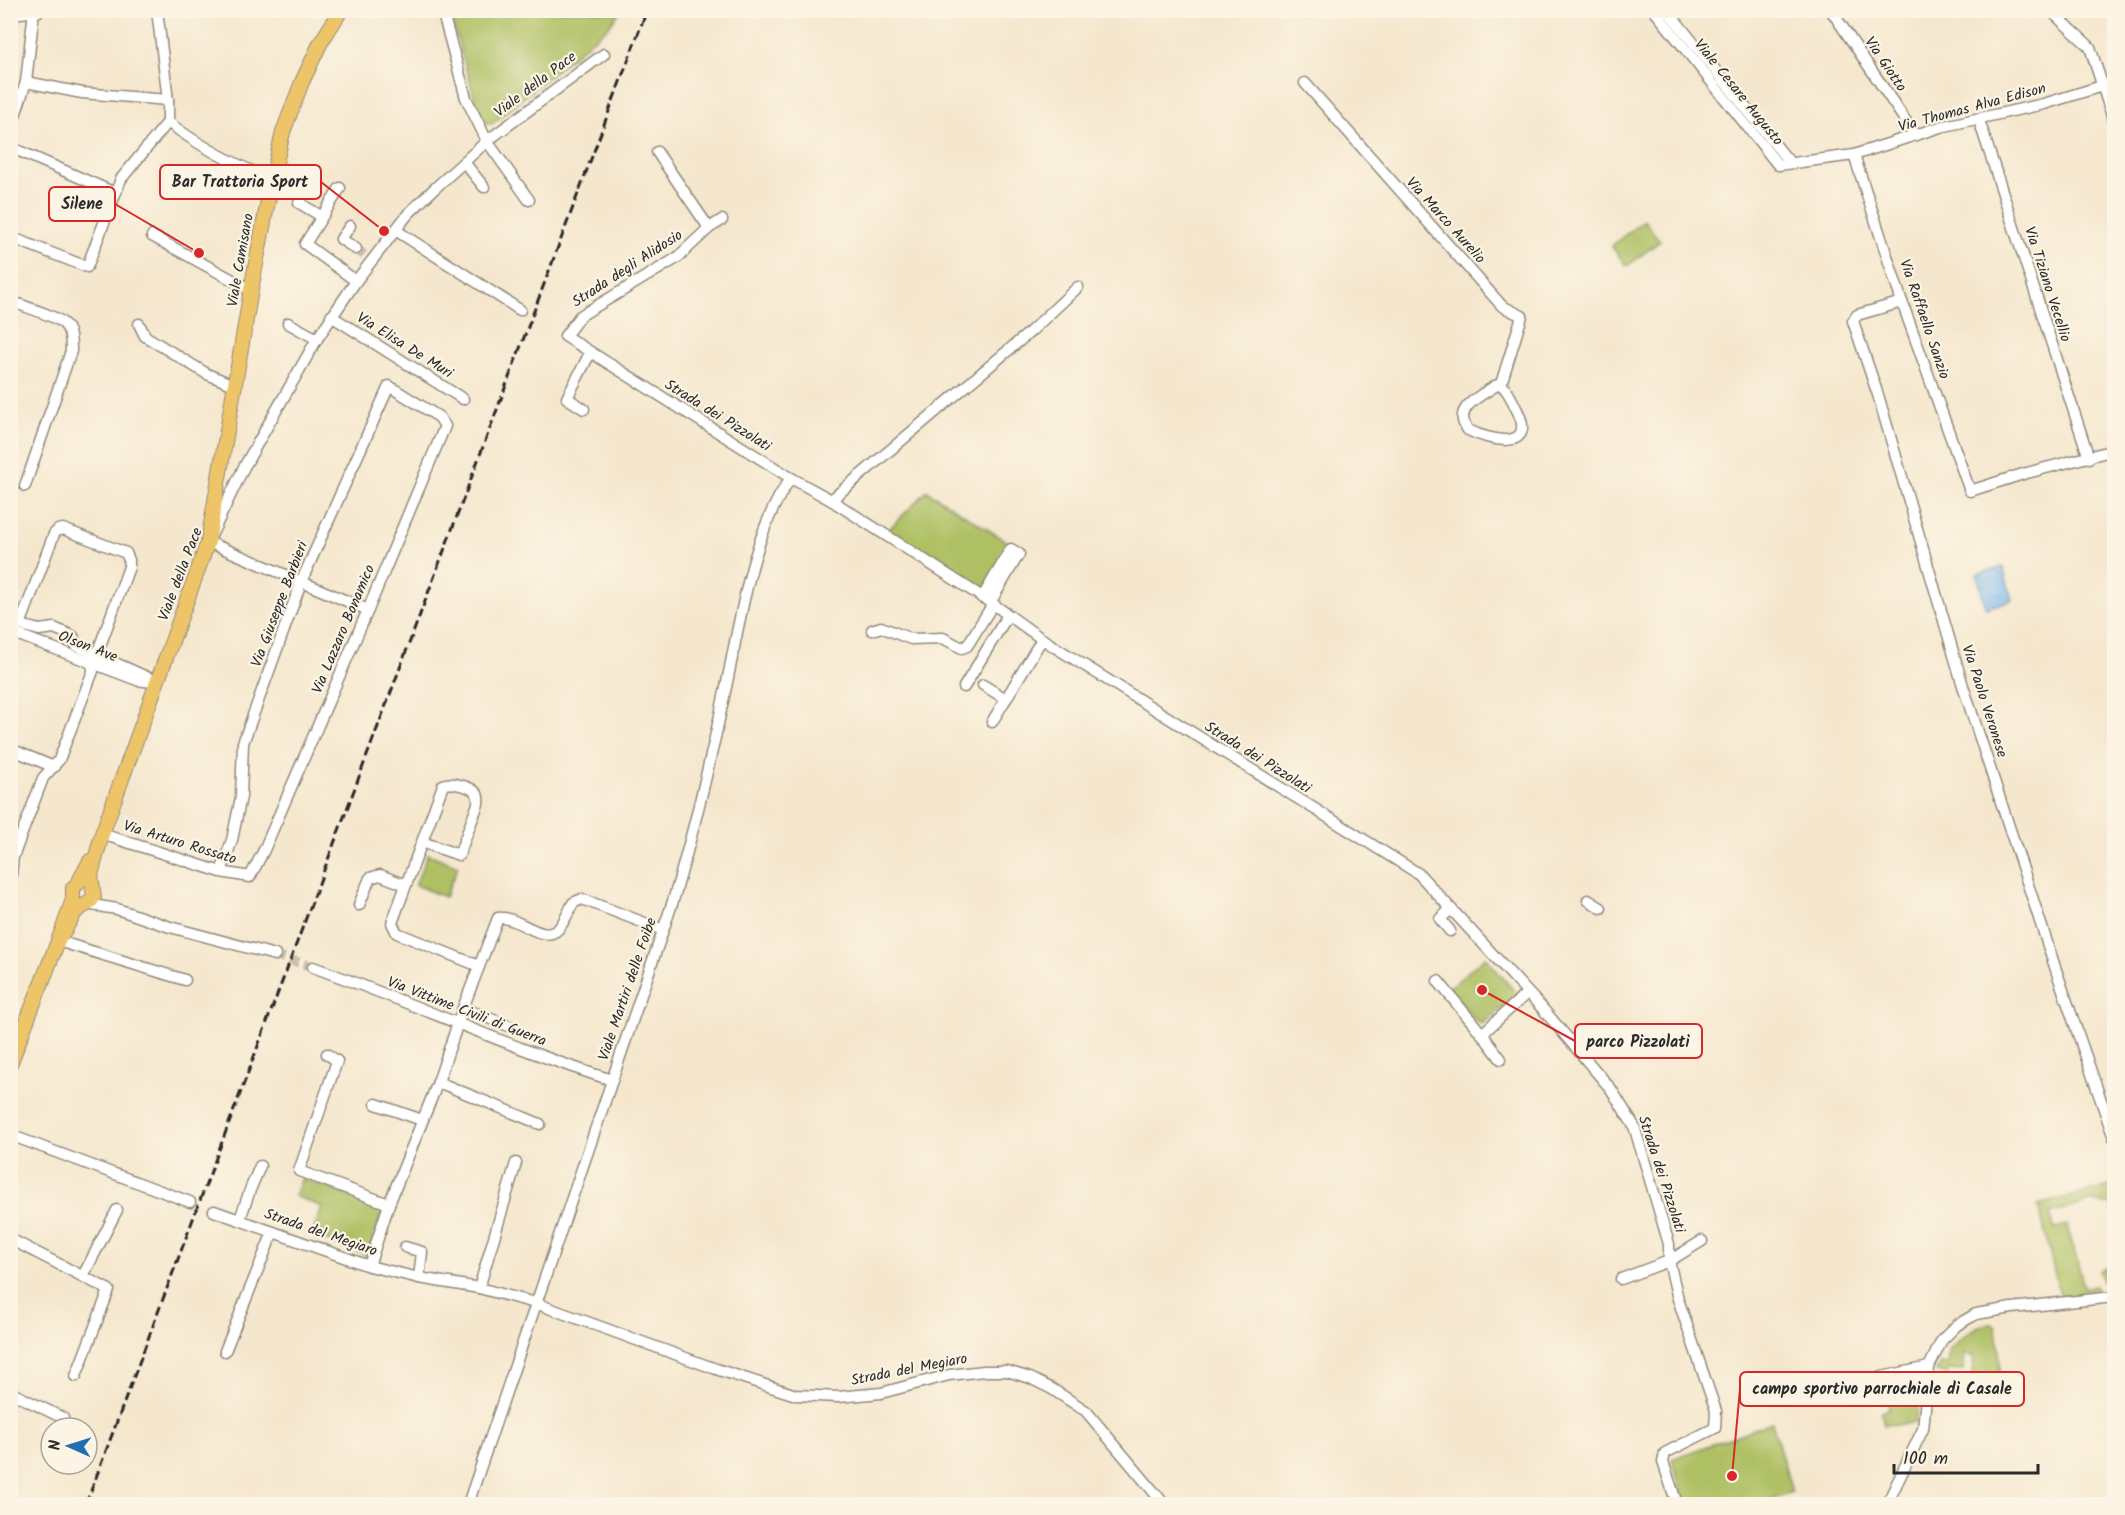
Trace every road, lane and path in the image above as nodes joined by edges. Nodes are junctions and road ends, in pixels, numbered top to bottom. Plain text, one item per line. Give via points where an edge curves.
1 (157, 10) edge
2 (340, 10) edge
3 (442, 10) edge
4 (1654, 10) edge
5 (1667, 10) edge
6 (1832, 10) edge
7 (2050, 10) edge
8 (36, 11) edge
9 (10, 14) edge
10 (604, 54) dead end
11 (26, 81) junction
12 (1305, 83) dead end
13 (2102, 86) junction
14 (168, 100) junction
15 (1978, 120) junction
16 (168, 122) junction
17 (2115, 122) edge
18 (10, 131) edge
19 (1915, 135) junction
20 (486, 141) junction
21 (10, 147) edge
22 (657, 152) dead end
23 (1854, 155) junction
24 (464, 162) junction
25 (1790, 163) junction
26 (1778, 165) joint
27 (315, 172) dead end
28 (272, 180) junction
29 (340, 188) dead end
30 (484, 188) dead end
31 (115, 193) junction
32 (529, 200) dead end
33 (321, 216) junction
34 (722, 220) dead end
35 (350, 226) dead end
36 (709, 228) junction
37 (397, 231) junction
38 (152, 236) dead end
39 (10, 237) edge
40 (364, 255) junction
41 (356, 281) junction
42 (1078, 286) dead end
43 (251, 291) junction
44 (10, 301) edge
45 (1902, 302) junction
46 (520, 310) dead end
47 (331, 316) junction
48 (288, 323) dead end
49 (139, 324) dead end
50 (565, 336) joint
51 (317, 339) junction
52 (590, 353) junction
53 (1501, 384) junction
54 (236, 386) junction
55 (463, 399) dead end
56 (416, 402) joint
57 (584, 409) dead end
58 (2115, 450) edge
59 (2089, 458) junction
60 (791, 478) junction
61 (25, 486) dead end
62 (831, 500) junction
63 (208, 542) junction
64 (1019, 554) dead end
65 (302, 580) junction
66 (988, 602) junction
67 (368, 610) junction
68 (1008, 615) junction
69 (14, 626) edge
70 (873, 630) dead end
71 (1042, 639) junction
72 (93, 658) junction
73 (158, 682) junction
74 (983, 685) dead end
75 (964, 687) dead end
76 (1006, 699) junction
77 (992, 722) dead end
78 (11, 751) edge
79 (54, 767) junction
80 (102, 834) junction
81 (422, 842) junction
82 (221, 872) junction
83 (11, 876) edge
84 (250, 878) joint
85 (78, 883) junction
86 (406, 885) junction
87 (93, 888) junction
88 (1588, 900) dead end
89 (82, 902) junction
90 (359, 904) dead end
91 (1601, 908) dead end
92 (117, 909) junction
93 (1451, 909) junction
94 (663, 930) junction
95 (1450, 932) dead end
96 (58, 941) junction
97 (275, 955) tunnel mouth
98 (479, 966) junction
99 (313, 967) tunnel mouth
100 (185, 980) dead end
101 (1438, 981) dead end
102 (1527, 993) junction
103 (463, 1008) junction
104 (457, 1025) junction
105 (514, 1028) dead end
106 (1482, 1034) junction
107 (13, 1048) edge
108 (327, 1054) dead end
109 (1501, 1059) dead end
110 (10, 1064) edge
111 (612, 1080) junction
112 (438, 1082) junction
113 (376, 1104) dead end
114 (422, 1120) junction
115 (540, 1124) dead end
116 (10, 1135) edge
117 (2115, 1137) edge
118 (516, 1163) dead end
119 (260, 1166) dead end
120 (190, 1202) dead end
121 (389, 1204) junction
122 (117, 1210) dead end
123 (214, 1211) dead end
124 (240, 1219) junction
125 (273, 1232) junction
126 (10, 1239) edge
127 (1702, 1242) dead end
128 (405, 1247) dead end
129 (1669, 1261) junction
130 (369, 1266) junction
131 (83, 1276) junction
132 (420, 1278) junction
133 (1621, 1279) dead end
134 (479, 1288) junction
135 (2115, 1297) edge
136 (535, 1303) junction
137 (225, 1351) dead end
138 (1929, 1367) junction
139 (76, 1376) dead end
140 (1844, 1385) dead end
141 (10, 1392) edge
142 (59, 1416) edge
143 (468, 1504) edge
144 (1164, 1504) edge
145 (1677, 1504) edge
146 (1887, 1504) edge

1 - 14 street
2 - 28 main road, Viale Camisano via 302,82 283,132
3 - 20 street via 466,98
4 - 26 street, Viale Cesare Augusto
5 - 25 street, Viale Cesare Augusto
6 - 19 street, Via Giotto
7 - 13 street via 2090,47
8 - 9 street
8 - 11 street
10 - 20 street, Viale della Pace
11 - 14 street via 82,93
11 - 18 street
12 - 53 street, Via Marco Aurelio via 1502,306 1522,316
13 - 15 street, Via Thomas Alva Edison
13 - 17 street
14 - 16 street
15 - 19 street, Via Thomas Alva Edison
15 - 59 street, Via Tiziano Vecellio
16 - 28 street via 229,162
16 - 31 street via 121,178
19 - 23 street, Via Thomas Alva Edison
20 - 24 street, Viale della Pace
20 - 32 street
21 - 31 street
22 - 36 street
23 - 25 street, Via Thomas Alva Edison
23 - 45 street, Via Raffaello Sanzio
24 - 30 street
24 - 37 street, Viale della Pace via 408,214
25 - 26 street, Via Thomas Alva Edison
27 - 33 street via 299,203
28 - 43 main road, Viale Camisano
29 - 33 street
31 - 39 street via 87,267
33 - 41 street via 305,244
34 - 36 street, Strada degli Alidosio
35 - 40 street via 341,239
36 - 50 street, Strada degli Alidosio via 677,258 580,316
37 - 40 street, Viale della Pace
37 - 46 street
38 - 43 street
40 - 41 street, Viale della Pace
41 - 47 street, Viale della Pace
42 - 62 street via 1036,334
43 - 54 main road, Viale Camisano
44 - 61 street via 62,321 71,342
45 - 59 street, Via Raffaello Sanzio via 1970,491
45 - 117 street, Via Paolo Veronese via 1857,315 1853,321 1963,686
47 - 51 street, Viale della Pace
47 - 55 street, Via Elisa De Muri
48 - 51 street
49 - 54 street via 145,336 207,374
50 - 52 street, Strada dei Pizzolati
51 - 63 street, Viale della Pace via 244,467
52 - 57 street via 567,398
52 - 60 street, Strada dei Pizzolati
53 - 53 street via 1523,421 1522,431 1506,442 1480,437 1468,430 1462,418 1466,407
54 - 63 main road, Viale Camisano
56 - 65 street, Via Giuseppe Barbieri via 389,386
56 - 67 street, Via Lazzaro Bonamico via 439,417 445,426
58 - 59 street
60 - 62 street, Strada dei Pizzolati
60 - 94 street, Viale Martiri delle Foibe via 761,539 686,859
62 - 66 street, Strada dei Pizzolati
63 - 65 street
63 - 73 main road, Viale della Pace
64 - 66 street via 1011,549
65 - 67 street
65 - 82 street, Via Giuseppe Barbieri via 243,743 241,797
66 - 68 street, Strada dei Pizzolati
66 - 70 street via 967,646 962,648 943,638 911,639 881,627
67 - 84 street, Via Lazzaro Bonamico
68 - 71 street, Strada dei Pizzolati
68 - 75 street
69 - 72 street, Olson Ave via 16,634
69 - 72 street via 54,628 73,636 77,646
69 - 72 street via 58,530 126,553 129,567
71 - 76 street
71 - 93 street, Strada dei Pizzolati via 1419,874
72 - 73 street, Olson Ave via 137,681
72 - 79 street via 93,671
73 - 80 main road, Viale della Pace
74 - 76 street
76 - 77 street
78 - 79 street
79 - 83 street via 43,778 13,856
80 - 82 street, Via Arturo Rossato
80 - 85 main road, Viale della Pace
80 - 87 main road, Viale della Pace via 92,866
81 - 81 street via 459,855 478,804 474,791 445,783
81 - 86 street
82 - 84 street, Via Arturo Rossato
85 - 87 main road via 86,882
85 - 89 main road, Viale della Pace via 73,888
86 - 90 street via 380,875 369,878
86 - 98 street via 392,923 394,931
87 - 89 main road, Viale della Pace via 92,900
87 - 92 street
88 - 91 street
89 - 92 street
89 - 96 main road, Viale della Pace
92 - 97 street
93 - 95 street via 1440,919
93 - 102 street, Strada dei Pizzolati
94 - 98 street via 582,899 573,903 554,933 541,934 511,918 498,918
94 - 111 street, Viale Martiri delle Foibe
96 - 100 street
96 - 107 main road, Viale della Pace
98 - 103 street
99 - 104 street, Via Vittime Civili di Guerra
101 - 106 street
102 - 106 street
102 - 129 street, Strada dei Pizzolati via 1611,1089 1634,1126 1669,1244
103 - 104 street
103 - 105 street
104 - 111 street, Via Vittime Civili di Guerra
104 - 112 street
106 - 109 street
107 - 110 main road, Viale della Pace
108 - 121 street via 337,1061 299,1171
111 - 136 street, Viale Martiri delle Foibe
112 - 114 street
112 - 115 street
113 - 114 street
114 - 121 street
116 - 120 street
118 - 134 street
119 - 124 street
121 - 130 street
122 - 131 street
123 - 124 street, Strada del Megiaro
124 - 125 street, Strada del Megiaro
125 - 130 street, Strada del Megiaro
125 - 137 street
126 - 131 street
127 - 129 street, Strada dei Pizzolati
128 - 132 street via 422,1252
129 - 133 street, Strada dei Pizzolati
129 - 145 street, Strada dei Pizzolati via 1716,1411 1715,1428 1665,1453 1663,1462
130 - 132 street, Strada del Megiaro
131 - 139 street via 109,1290
132 - 134 street, Strada del Megiaro
134 - 136 street, Strada del Megiaro
135 - 138 street via 1976,1314 1942,1340
136 - 143 street, Viale Martiri delle Foibe
136 - 144 street, Strada del Megiaro via 796,1395 881,1393 984,1371 1007,1371 1030,1378 1086,1411
138 - 140 street
138 - 146 street via 1923,1429
141 - 142 street

